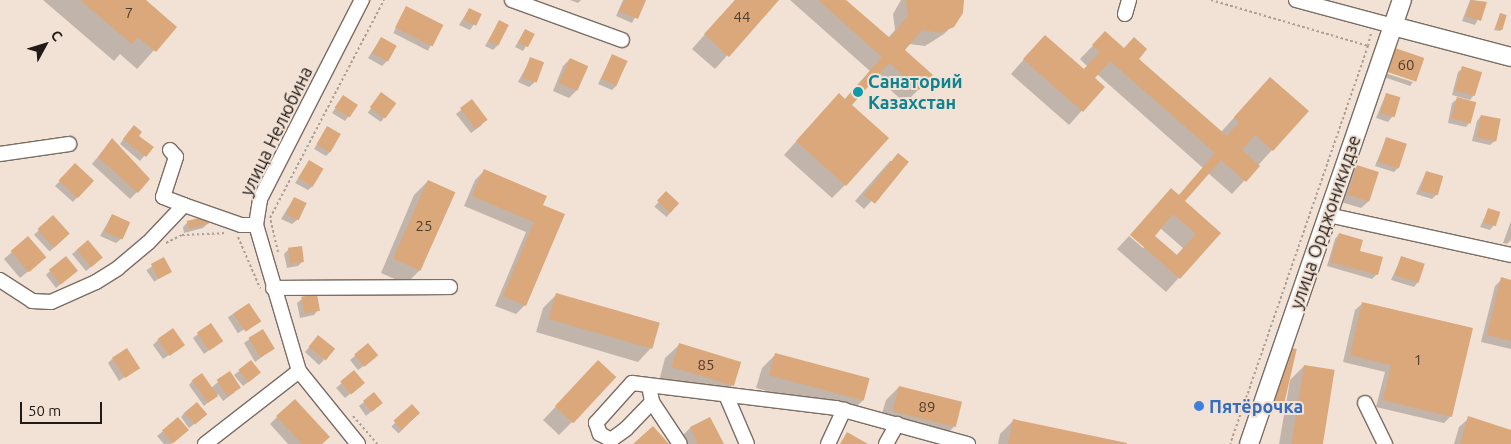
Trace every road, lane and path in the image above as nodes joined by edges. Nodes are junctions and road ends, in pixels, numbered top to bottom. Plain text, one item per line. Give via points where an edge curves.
1 (362, 0) edge
2 (384, 0) edge
3 (512, 0) edge
4 (1129, 0) edge
5 (1211, 0) edge
6 (1296, 0) edge
7 (1402, 0) edge
8 (1125, 14) dead end
9 (1393, 26) junction
10 (622, 40) dead end
11 (1511, 57) edge
12 (69, 144) dead end
13 (170, 150) dead end
14 (0, 154) edge
15 (184, 205) junction
16 (1328, 215) junction
17 (256, 225) junction
18 (236, 233) dead end
19 (164, 244) dead end
20 (1511, 254) edge
21 (280, 261) dead end
22 (0, 280) edge
23 (450, 287) dead end
24 (273, 288) junction
25 (299, 371) junction
26 (649, 386) junction
27 (726, 395) junction
28 (652, 402) junction
29 (1365, 403) dead end
30 (347, 410) dead end
31 (844, 410) junction
32 (897, 424) junction
33 (931, 439) edge
34 (205, 444) edge
35 (358, 444) edge
36 (377, 444) edge
37 (680, 444) edge
38 (747, 444) edge
39 (828, 444) edge
40 (886, 444) edge
41 (968, 444) edge
42 (1230, 444) edge
43 (1249, 444) edge
44 (1385, 444) edge

1 - 17 street, улица Нелюбина via 260,199
2 - 21 path via 270,218
3 - 10 street
4 - 8 street
5 - 42 path via 1368,46
6 - 9 street
7 - 9 main road, улица Орджоникидзе
9 - 11 main road
9 - 16 main road, улица Орджоникидзе
12 - 14 street
13 - 15 street via 176,157 163,197
15 - 17 street via 241,225
15 - 22 street via 148,243 118,268 96,282 51,302 32,301
16 - 20 street
16 - 43 main road, улица Орджоникидзе
17 - 24 street, улица Нелюбина
18 - 19 path via 182,235
23 - 24 street
24 - 25 street, улица Нелюбина
25 - 34 street
25 - 35 street
26 - 27 street
26 - 28 street
26 - 28 street via 632,383 596,423 600,434 611,440
27 - 31 street
27 - 38 street
28 - 37 street
29 - 44 street
30 - 36 path
31 - 32 street
31 - 39 street
32 - 33 street
32 - 40 street
33 - 41 street

